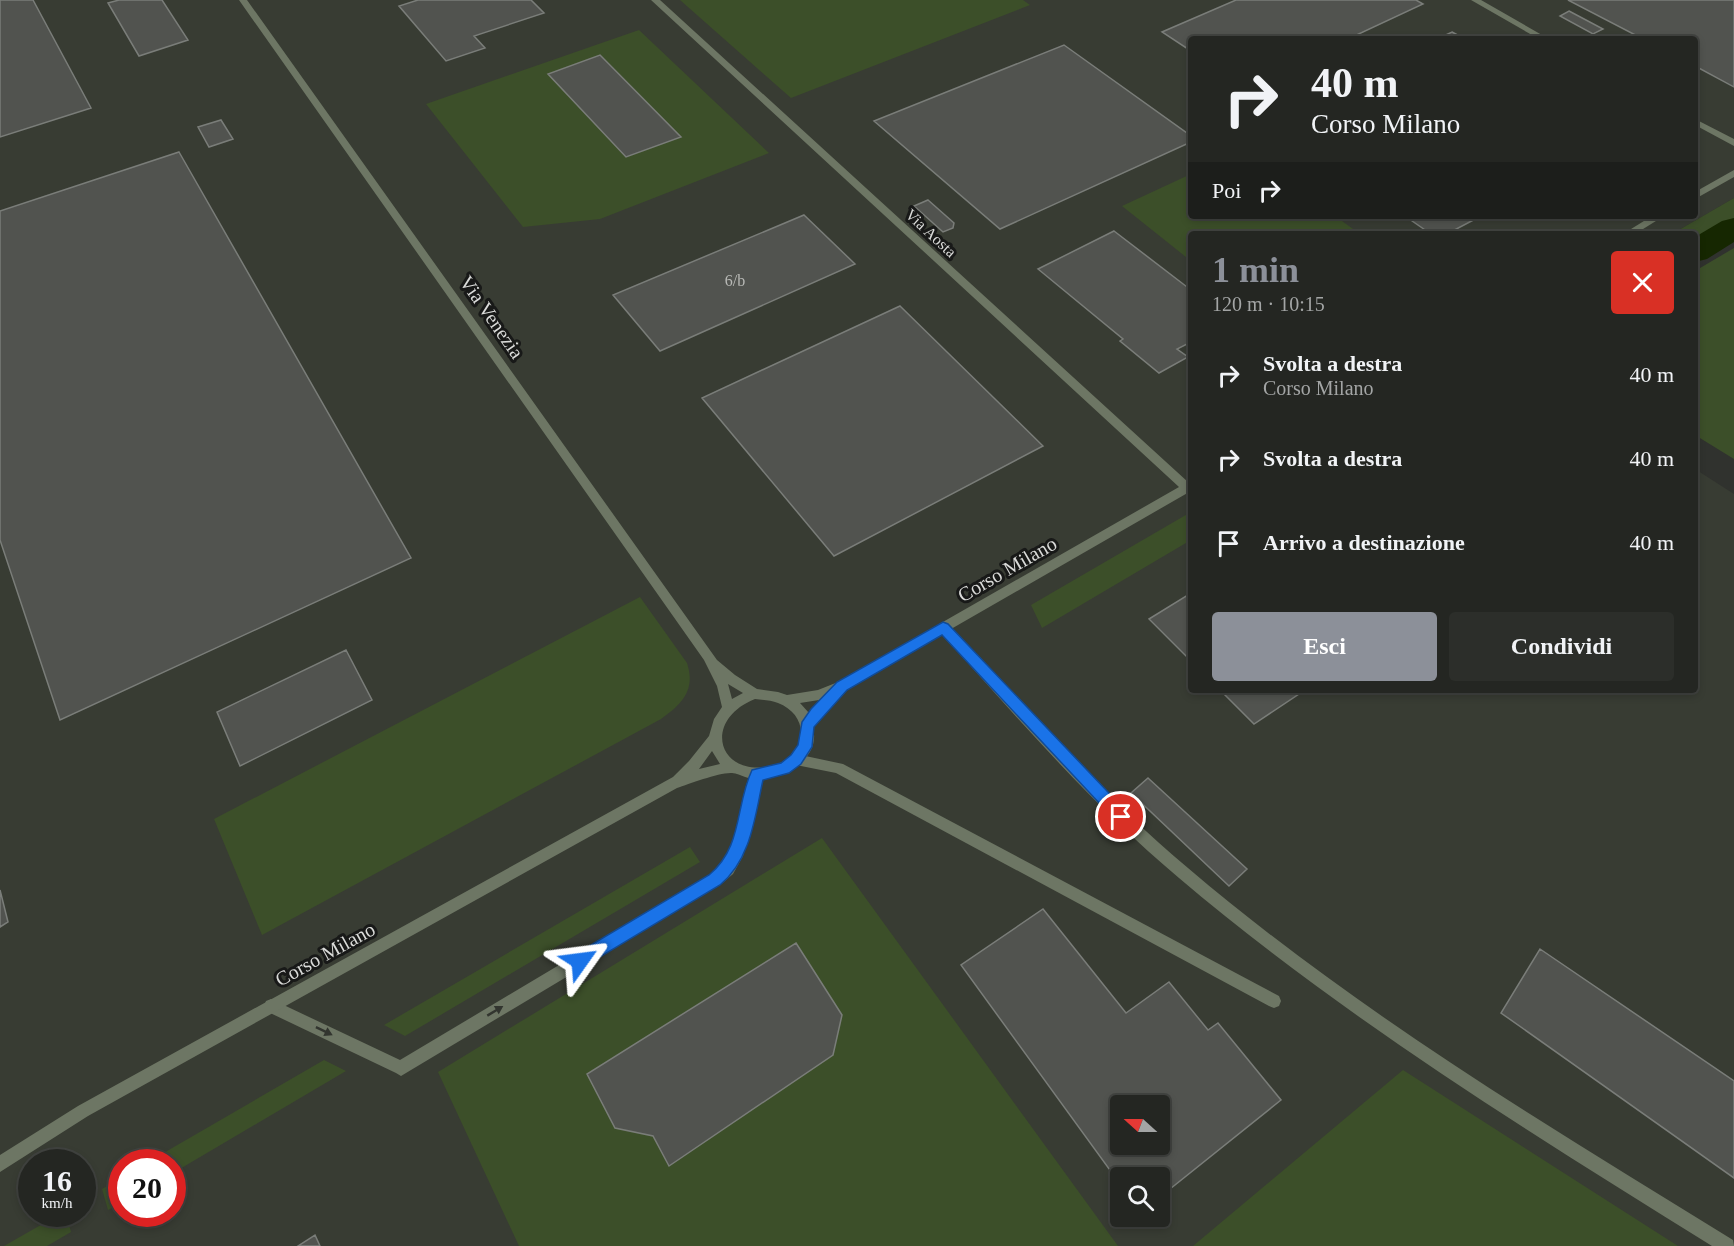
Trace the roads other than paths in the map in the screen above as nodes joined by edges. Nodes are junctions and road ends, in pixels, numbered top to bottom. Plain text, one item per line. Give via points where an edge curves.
1 (243, 0) edge
2 (655, 0) edge
3 (1475, 0) edge
4 (1540, 36) edge
5 (1698, 124) edge
6 (1734, 143) edge
7 (1734, 173) edge
8 (1698, 194) edge
9 (1654, 219) edge
10 (1633, 231) edge
11 (1188, 486) edge
12 (1188, 488) edge
13 (943, 628) junction
14 (709, 657) junction
15 (842, 686) junction
16 (755, 694) junction
17 (789, 700) junction
18 (728, 707) junction
19 (807, 726) junction
20 (714, 739) junction
21 (796, 760) junction
22 (733, 767) junction
23 (757, 774) junction
24 (673, 783) junction
25 (1274, 1001) dead end
26 (271, 1006) junction
27 (0, 1164) edge
28 (1727, 1246) edge

1 - 14 street, Via Venezia
2 - 11 street, Via Aosta
3 - 4 street
5 - 6 street
7 - 8 street
9 - 10 street
12 - 13 street, Corso Milano
13 - 15 street, Corso Milano
13 - 28 street via 1108,804 1238,919 1487,1098
14 - 16 street, Via Venezia via 731,679
14 - 18 street, Via Venezia
15 - 17 street, Corso Milano
15 - 19 street, Corso Milano
16 - 17 street, Corso Milano
16 - 18 street
17 - 19 street via 799,708
18 - 20 street, Corso Milano via 720,717
19 - 21 street, Corso Milano via 805,747
20 - 22 street via 717,749
20 - 24 street, Corso Milano via 694,765
21 - 23 street, Corso Milano via 784,769
21 - 25 street via 838,768
22 - 23 street, Corso Milano
22 - 24 street, Corso Milano
26 -> 23 street via 401,1068 715,880 728,869 740,844
24 - 26 street, Corso Milano
26 - 27 street, Corso Milano via 83,1111

